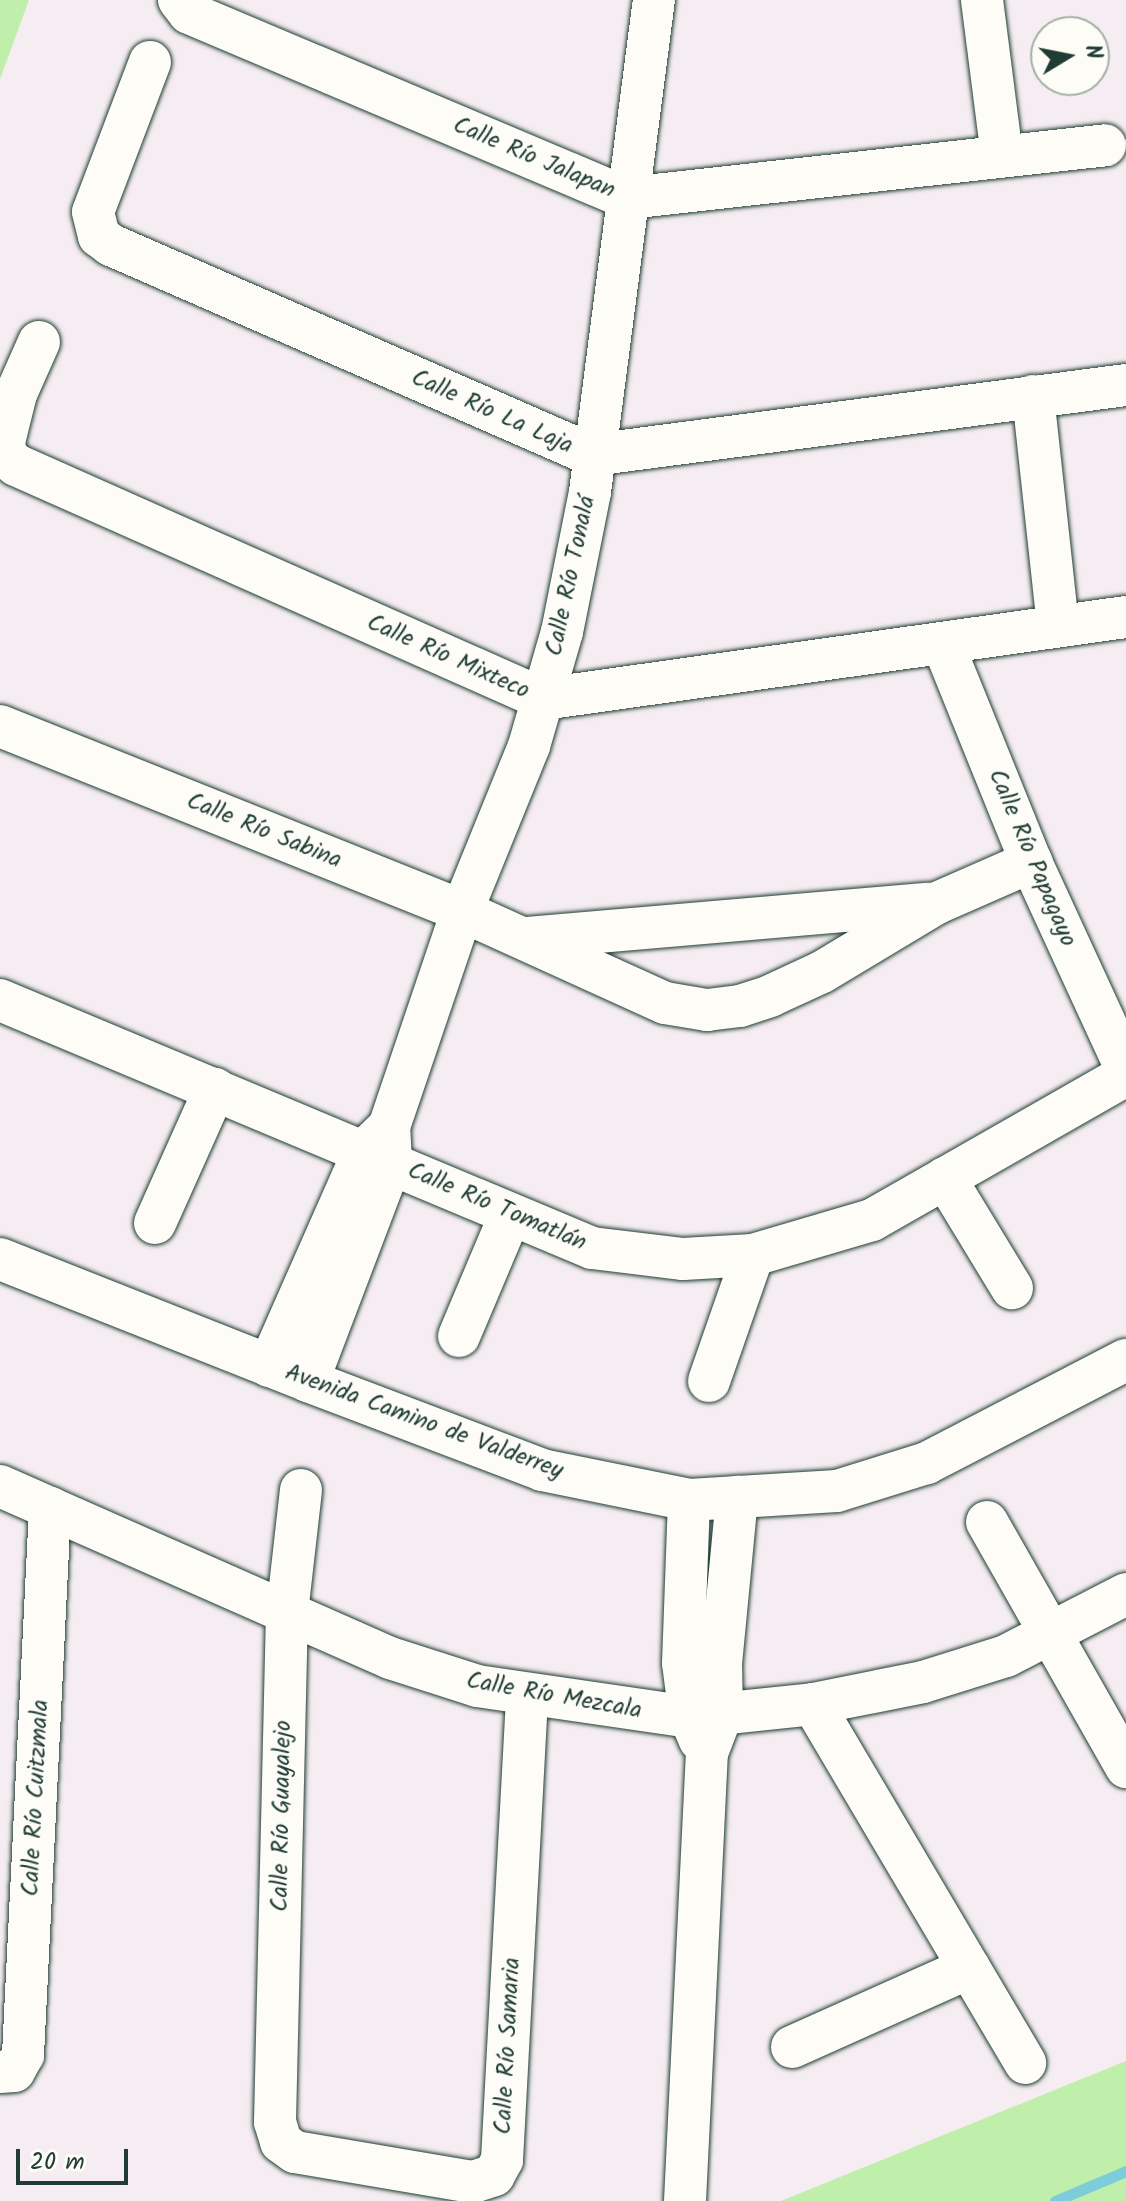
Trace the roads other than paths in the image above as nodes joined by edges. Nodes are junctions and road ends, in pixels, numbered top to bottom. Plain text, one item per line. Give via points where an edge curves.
1 (179, 0) edge
2 (654, 0) edge
3 (982, 0) edge
4 (150, 62) dead end
5 (1105, 145) dead end
6 (1002, 156) junction
7 (628, 198) junction
8 (39, 342) dead end
9 (1126, 385) edge
10 (1033, 396) junction
11 (592, 455) junction
12 (1126, 617) edge
13 (1058, 626) junction
14 (943, 644) junction
15 (543, 699) junction
16 (0, 726) edge
17 (1031, 862) junction
18 (937, 903) junction
19 (462, 911) junction
20 (527, 938) junction
21 (0, 1000) edge
22 (1126, 1072) edge
23 (215, 1089) junction
24 (381, 1147) junction
25 (945, 1178) junction
26 (510, 1215) junction
27 (155, 1223) dead end
28 (753, 1255) junction
29 (0, 1259) edge
30 (1012, 1288) dead end
31 (459, 1336) dead end
32 (1126, 1360) edge
33 (269, 1366) junction
34 (308, 1381) junction
35 (709, 1381) dead end
36 (0, 1486) edge
37 (301, 1490) dead end
38 (737, 1497) junction
39 (689, 1500) junction
40 (50, 1508) junction
41 (987, 1522) dead end
42 (1126, 1594) edge
43 (287, 1612) junction
44 (1051, 1634) junction
45 (527, 1696) junction
46 (813, 1704) junction
47 (706, 1728) junction
48 (1126, 1767) edge
49 (969, 1968) junction
50 (792, 2047) dead end
51 (1025, 2063) dead end
52 (0, 2072) edge
53 (281, 2142) joint
54 (685, 2201) edge

1 - 7 street, Calle Río Jalapan via 189,13
2 - 7 street, Calle Río Tonalá
3 - 6 street
4 - 11 street, Calle Río La Laja via 93,212 99,236
5 - 6 street, Calle Río Jalapan
6 - 7 street, Calle Río Jalapan
7 - 11 street, Calle Río Tonalá
8 - 15 street, Calle Río Mixteco via 16,394 4,442 6,456 16,465
9 - 10 street, Calle Río La Laja
10 - 11 street, Calle Río La Laja
10 - 13 street
11 - 15 street, Calle Río Tonalá via 590,492 562,632
12 - 13 street, Calle Río Mixteco
13 - 14 street, Calle Río Mixteco
14 - 15 street, Calle Río Mixteco
14 - 17 street, Calle Río Papagayo
15 - 19 street, Calle Río Tonalá
16 - 19 street, Calle Río Sabina
17 - 18 street, Calle Río Sabina
17 - 22 street, Calle Río Papagayo
18 - 20 street, Calle Río Sabina
18 - 20 street, Calle Río Sabina via 822,972 740,1006 707,1010 665,1003
19 - 20 street, Calle Río Sabina
19 - 24 street, Calle Río Tonalá
21 - 23 street, Calle Río Tomatlán
22 - 25 street, Calle Río Tomatlán
23 - 24 street, Calle Río Tomatlán
23 - 27 street
24 - 26 street, Calle Río Tomatlán
24 - 33 street, Calle Río Tonalá
24 - 34 street, Calle Río Tonalá
25 - 28 street, Calle Río Tomatlán via 872,1220
25 - 30 street
26 - 28 street, Calle Río Tomatlán via 592,1248 683,1259
26 - 31 street
28 - 35 street
29 - 33 street, Avenida Camino de Valderrey
32 - 38 street, Avenida Camino de Valderrey via 927,1463 837,1491
33 - 34 street, Avenida Camino de Valderrey
34 - 39 street, Avenida Camino de Valderrey via 542,1470
36 - 40 street, Calle Río Mezcala
37 - 43 street, Calle Río Guayalejo
38 - 39 street, Avenida Camino de Valderrey
38 - 47 street via 721,1664
39 - 47 street via 683,1663
40 - 43 street, Calle Río Mezcala
40 - 52 street, Calle Río Cuitzmala via 23,2055 14,2071
41 - 44 street
42 - 44 street, Calle Río Mezcala
43 - 45 street, Calle Río Mezcala via 390,1658
43 - 53 street, Calle Río Guayalejo via 275,2122
44 - 46 street, Calle Río Mezcala via 1006,1656 923,1682
44 - 48 street
45 - 47 street, Calle Río Mezcala
45 - 53 street, Calle Río Samaria via 502,2160 494,2175 473,2182 295,2152
46 - 47 street, Calle Río Mezcala
46 - 49 street
47 - 54 street
49 - 50 street
49 - 51 street

